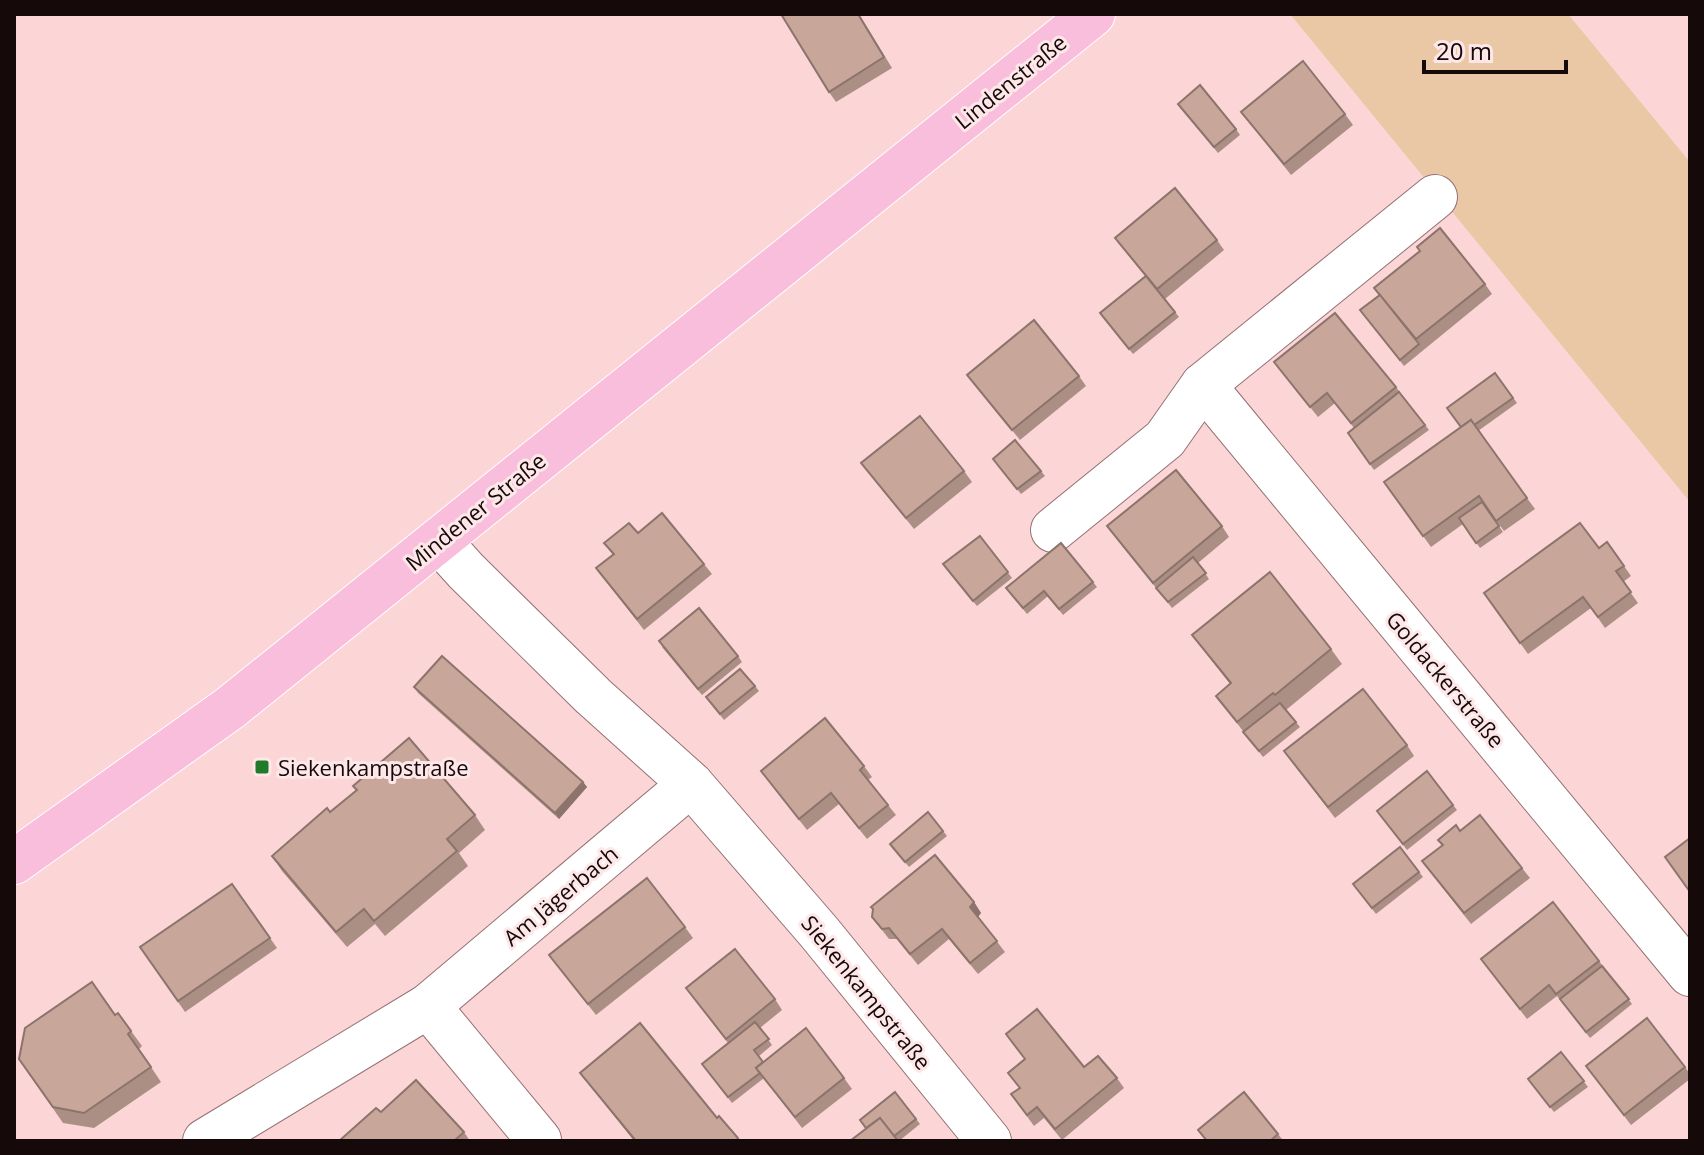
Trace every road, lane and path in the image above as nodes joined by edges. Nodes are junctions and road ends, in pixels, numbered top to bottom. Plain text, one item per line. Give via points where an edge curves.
1 (1093, 14) edge
2 (927, 149) joint
3 (1435, 197) dead end
4 (1203, 385) junction
5 (1053, 530) dead end
6 (439, 541) junction
7 (691, 784) junction
8 (14, 862) edge
9 (1690, 974) edge
10 (428, 1006) junction
11 (539, 1140) edge
12 (205, 1141) edge
13 (989, 1141) edge

1 - 2 main road, Lindenstraße
2 - 6 main road, Mindener Straße
3 - 4 street
4 - 5 street via 1165,439
4 - 9 street, Goldackerstraße
6 - 7 street, Siekenkampstraße
6 - 8 main road, Mindener Straße via 230,708
7 - 10 street, Am Jägerbach
7 - 13 street, Siekenkampstraße
10 - 11 street
10 - 12 street, Am Jägerbach

